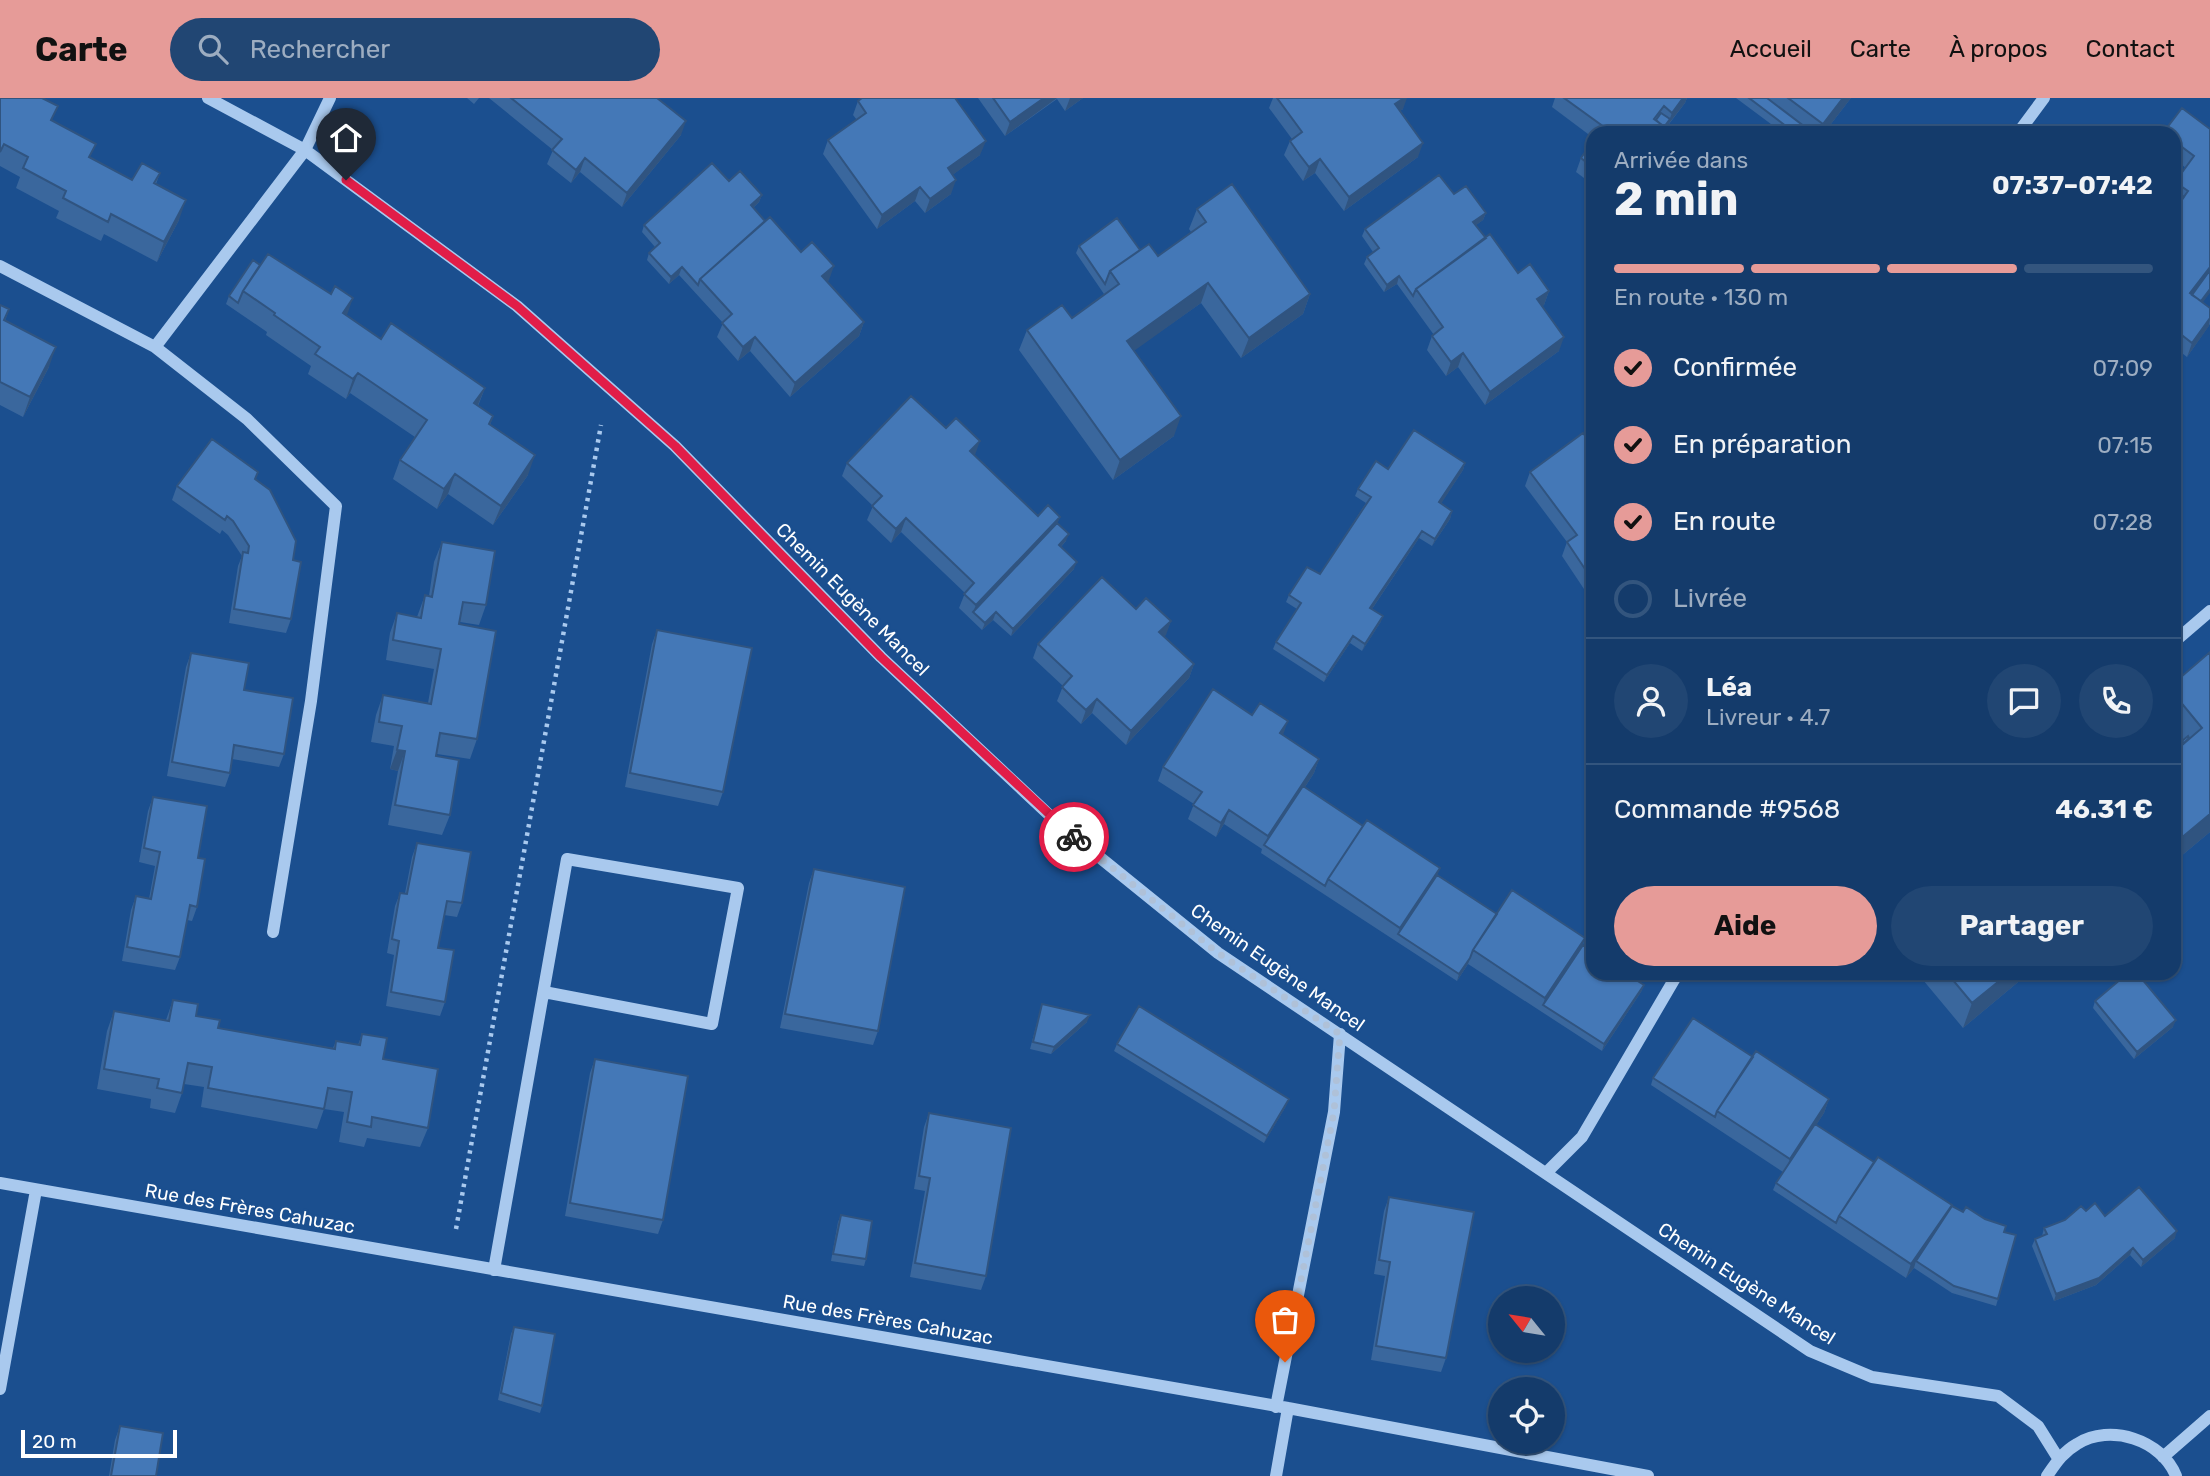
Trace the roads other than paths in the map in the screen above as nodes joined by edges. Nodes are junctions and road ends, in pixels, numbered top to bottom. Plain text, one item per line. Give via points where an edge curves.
1 (208, 98) edge
2 (330, 98) edge
3 (2044, 98) edge
4 (2023, 126) edge
5 (305, 150) junction
6 (0, 266) edge
7 (155, 347) junction
8 (2210, 611) edge
9 (2181, 636) edge
10 (273, 932) dead end
11 (1674, 980) edge
12 (544, 992) junction
13 (1340, 1034) junction
14 (1546, 1173) junction
15 (0, 1183) edge
16 (36, 1190) junction
17 (494, 1270) junction
18 (0, 1389) edge
19 (1282, 1408) junction
20 (2210, 1416) edge
21 (2163, 1457) junction
22 (2059, 1458) junction
23 (1276, 1476) edge
24 (1648, 1476) edge
25 (2047, 1476) edge
26 (2176, 1476) edge

1 - 5 street, Chemin Eugène Mancel
2 - 5 street
3 - 4 street
5 - 7 street
5 - 13 street, Chemin Eugène Mancel via 517,306 608,386 675,446 881,657 1060,826 1218,953
6 - 7 street
7 - 10 street via 247,419 336,506 311,701
8 - 9 street
11 - 14 street via 1582,1137
12 - 12 street via 567,859 738,888 712,1024
12 - 17 street
13 - 14 street, Chemin Eugène Mancel
13 - 19 street via 1334,1112
14 - 22 street, Chemin Eugène Mancel via 1810,1351 1872,1377 1998,1396 2038,1426
15 - 16 street, Rue des Frères Cahuzac
16 - 17 street, Rue des Frères Cahuzac
16 - 18 street
17 - 19 street, Rue des Frères Cahuzac
19 - 23 street
19 - 24 street, Rue des Frères Cahuzac
20 - 21 street
21 - 22 street via 2135,1438 2114,1434 2078,1443
21 - 26 street
22 - 25 street

